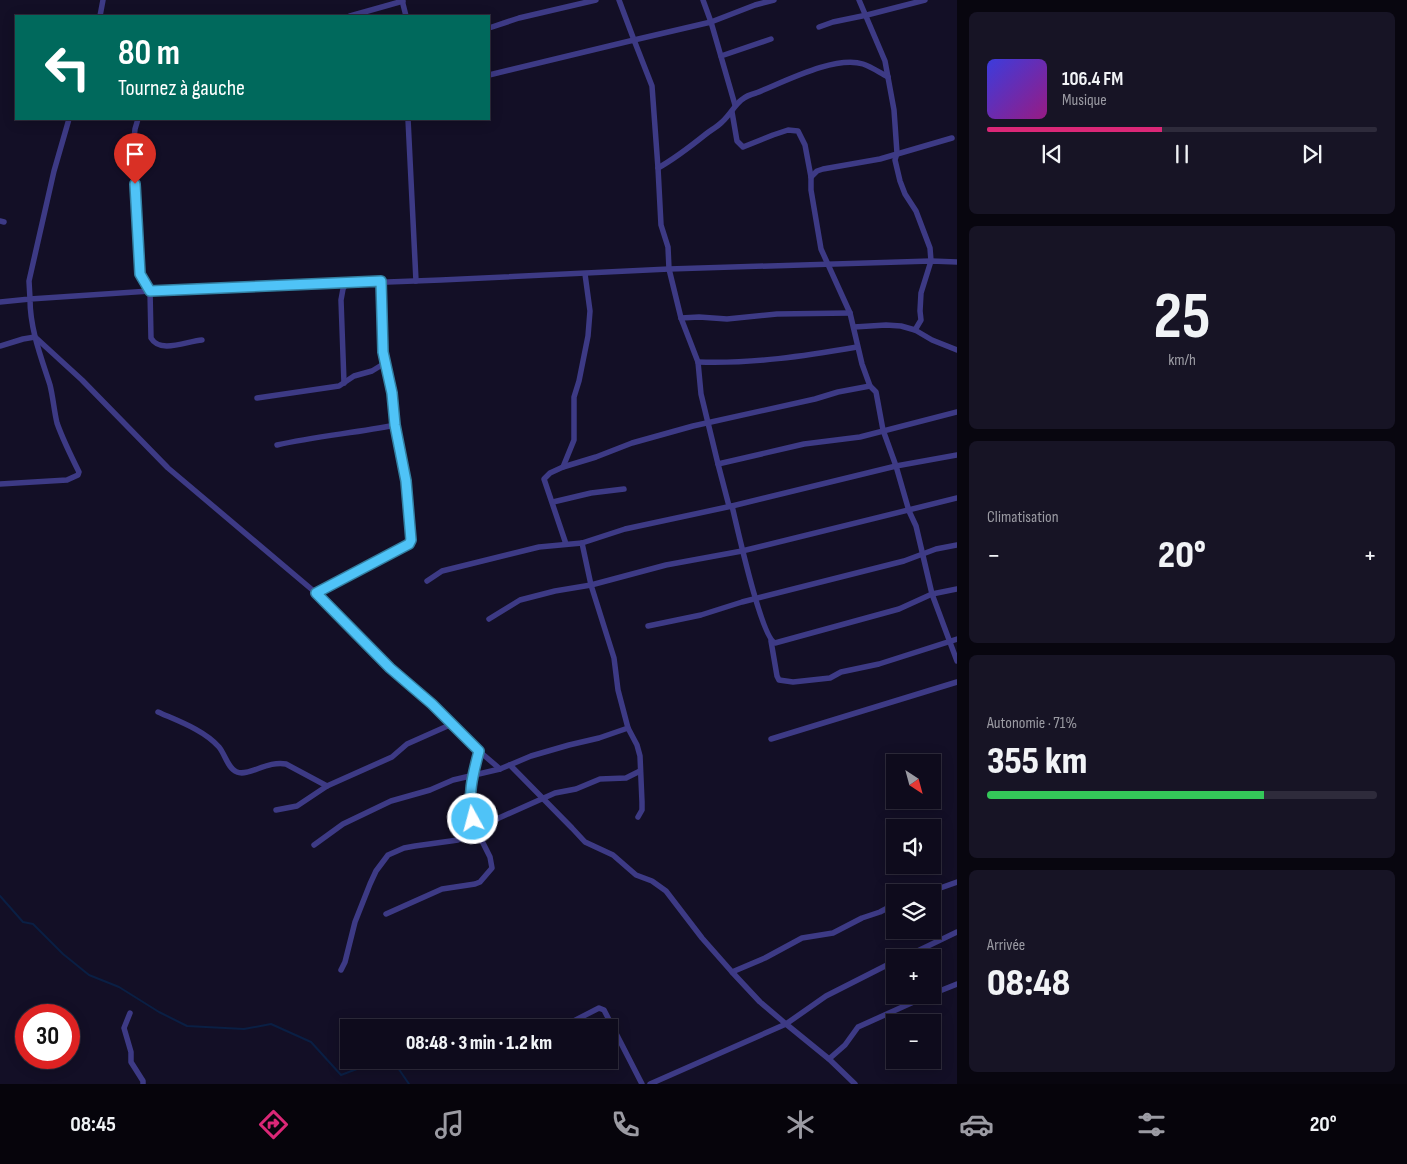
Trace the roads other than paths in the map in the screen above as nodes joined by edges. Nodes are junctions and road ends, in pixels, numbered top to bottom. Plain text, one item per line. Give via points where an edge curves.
1 (103, 0) edge
2 (596, 0) edge
3 (619, 0) edge
4 (703, 0) edge
5 (774, 0) edge
6 (860, 0) edge
7 (925, 0) edge
8 (402, 1) edge
9 (100, 15) edge
10 (353, 15) edge
11 (406, 15) edge
12 (867, 15) junction
13 (711, 22) junction
14 (819, 27) dead end
15 (490, 28) edge
16 (771, 39) dead end
17 (634, 40) junction
18 (721, 56) junction
19 (490, 75) edge
20 (888, 77) junction
21 (735, 105) junction
22 (732, 112) junction
23 (69, 120) edge
24 (138, 120) edge
25 (408, 120) edge
26 (952, 138) dead end
27 (897, 153) junction
28 (658, 168) junction
29 (811, 177) junction
30 (931, 261) junction
31 (957, 262) edge
32 (826, 264) junction
33 (669, 269) junction
34 (585, 274) junction
35 (416, 280) junction
36 (381, 281) junction
37 (348, 282) junction
38 (150, 291) junction
39 (30, 299) junction
40 (0, 302) edge
41 (850, 313) junction
42 (681, 318) junction
43 (854, 327) junction
44 (915, 330) junction
45 (35, 337) junction
46 (202, 340) dead end
47 (0, 346) edge
48 (857, 347) junction
49 (957, 350) edge
50 (698, 362) junction
51 (385, 363) junction
52 (344, 383) junction
53 (870, 386) junction
54 (257, 398) dead end
55 (957, 412) edge
56 (708, 422) junction
57 (395, 425) junction
58 (883, 430) junction
59 (277, 445) dead end
60 (957, 455) edge
61 (718, 464) junction
62 (896, 466) junction
63 (563, 467) junction
64 (0, 484) edge
65 (624, 489) dead end
66 (957, 498) edge
67 (553, 502) junction
68 (730, 506) junction
69 (908, 511) junction
70 (582, 543) junction
71 (566, 544) junction
72 (957, 545) edge
73 (742, 550) junction
74 (923, 553) junction
75 (427, 581) dead end
76 (591, 585) junction
77 (957, 589) edge
78 (316, 593) junction
79 (932, 594) junction
80 (756, 599) junction
81 (489, 619) dead end
82 (648, 626) dead end
83 (957, 639) edge
84 (771, 641) junction
85 (950, 641) junction
86 (957, 660) edge
87 (957, 682) edge
88 (158, 712) dead end
89 (452, 724) junction
90 (628, 728) junction
91 (771, 739) dead end
92 (479, 751) junction
93 (510, 765) junction
94 (500, 769) junction
95 (640, 771) junction
96 (472, 776) junction
97 (327, 786) junction
98 (543, 799) junction
99 (276, 810) dead end
100 (638, 817) dead end
101 (476, 829) junction
102 (314, 844) dead end
103 (957, 882) edge
104 (941, 888) edge
105 (886, 909) edge
106 (386, 914) dead end
107 (957, 932) edge
108 (922, 949) edge
109 (886, 966) edge
110 (341, 970) dead end
111 (732, 972) junction
112 (957, 984) edge
113 (941, 990) edge
114 (908, 1004) edge
115 (130, 1014) dead end
116 (578, 1019) edge
117 (609, 1019) edge
118 (786, 1024) junction
119 (618, 1037) edge
120 (829, 1059) junction
121 (143, 1084) edge
122 (642, 1084) edge
123 (650, 1084) edge
124 (855, 1084) edge

1 - 9 street
2 - 15 street
3 - 17 street
4 - 13 street
5 - 13 street
6 - 12 street
7 - 12 street
8 - 10 street
8 - 11 street
12 - 14 street
12 - 20 street
13 - 17 street
13 - 18 street
16 - 18 street
17 - 19 street
17 - 28 street via 652,86
18 - 21 street
20 - 21 street via 864,64 836,63 746,95
20 - 27 street
21 - 22 street
22 - 28 street
22 - 29 street via 737,141 742,147 788,130 798,131 805,145
23 - 39 street via 30,272
24 - 38 street via 133,150 139,268
25 - 35 street
26 - 27 street
27 - 29 street via 880,159 823,168
27 - 30 street via 894,160 900,181 920,220
28 - 33 street via 660,225 668,247
29 - 32 street via 820,249
30 - 31 street
30 - 32 street
30 - 44 street via 921,293 921,320
32 - 33 street
32 - 41 street
33 - 34 street
33 - 42 street
34 - 35 street
34 - 63 street via 590,311 588,336 574,397 574,440
35 - 36 street
36 - 37 street
36 - 51 street
37 - 38 street
37 - 52 street via 341,300
38 - 39 street
38 - 46 street via 151,338 154,342 172,345
39 - 40 street
39 - 45 street
41 - 42 street
41 - 43 street
42 - 50 street
43 - 44 street via 886,325
43 - 48 street
44 - 49 street
45 - 47 street
45 - 64 street via 57,421 79,472 67,480
45 - 78 street via 168,468
48 - 50 street via 790,358
48 - 53 street
50 - 56 street
51 - 52 street
51 - 57 street
52 - 54 street via 330,389
53 - 56 street
53 - 58 street via 876,392
55 - 58 street
56 - 61 street
56 - 63 street
57 - 59 street
57 - 78 street via 406,481 411,540 409,544
58 - 61 street
58 - 62 street
60 - 62 street
61 - 68 street
62 - 68 street
62 - 69 street
63 - 67 street via 544,479
65 - 67 street
66 - 69 street
67 - 71 street
68 - 70 street via 625,529
68 - 73 street
69 - 73 street
69 - 74 street
70 - 71 street
70 - 76 street
71 - 75 street via 539,547 442,571
72 - 74 street
73 - 76 street via 666,565
73 - 80 street
74 - 79 street
74 - 80 street via 904,561
76 - 81 street via 520,600
76 - 90 street via 614,658
77 - 79 street
78 - 89 street via 390,668
79 - 84 street via 899,609
79 - 85 street
80 - 82 street
80 - 84 street
83 - 85 street
84 - 85 street via 779,680 793,682 830,678
85 - 86 street
87 - 91 street
88 - 97 street via 207,737 219,747 238,773 279,762
89 - 92 street
89 - 97 street via 407,744 392,757
90 - 93 street
90 - 95 street via 637,745
92 - 94 street
92 - 96 street
93 - 94 street
93 - 98 street
94 - 96 street
95 - 98 street via 626,778 600,779
95 - 100 street via 642,810
96 - 101 street via 470,808
96 - 102 street via 391,800 343,824
97 - 99 street via 297,806
98 - 101 street
98 - 111 street via 584,842 614,855 636,875 666,891
101 - 106 street via 492,864 480,882 442,889
101 - 110 street via 458,840 415,846 388,855 370,884
103 - 104 street
105 - 111 street via 833,934 802,938
107 - 108 street
109 - 118 street via 826,996
111 - 118 street
112 - 113 street
114 - 120 street via 858,1026 845,1046
115 - 121 street via 124,1028 131,1062
116 - 117 street via 599,1008
118 - 120 street
118 - 123 street
119 - 122 street
120 - 124 street

